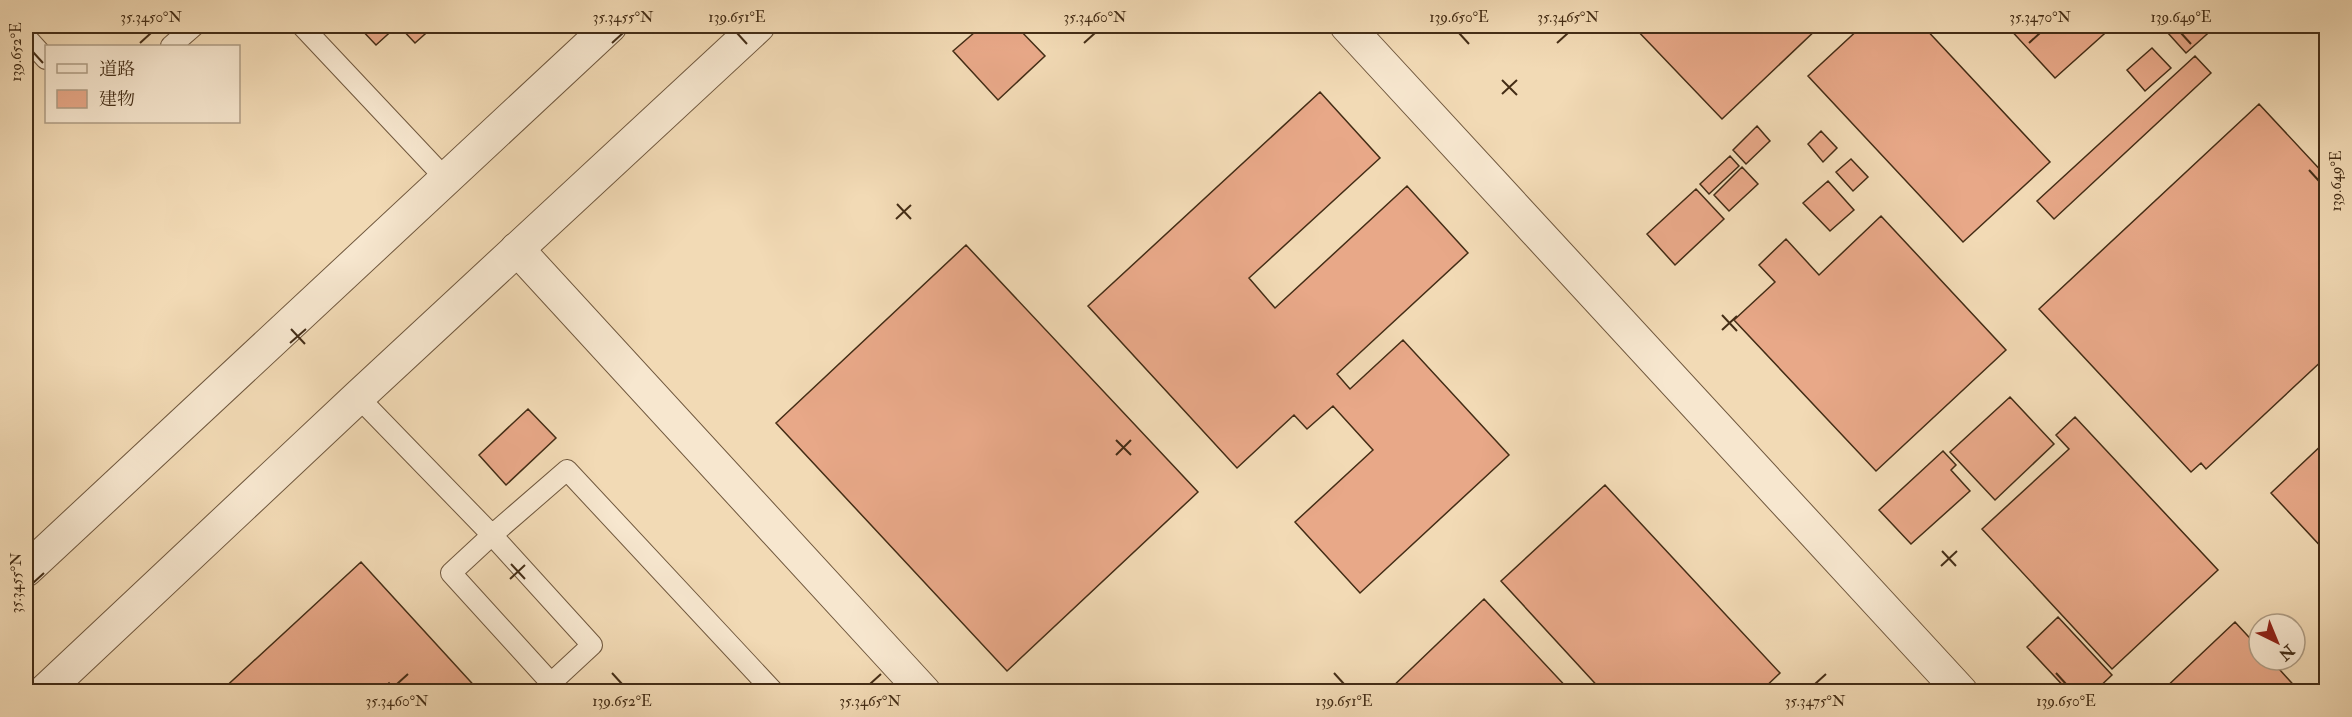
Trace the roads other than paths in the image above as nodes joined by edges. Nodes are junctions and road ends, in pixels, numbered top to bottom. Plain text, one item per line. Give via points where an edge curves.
1 (194, 26) edge
2 (302, 26) edge
3 (610, 26) edge
4 (758, 26) edge
5 (1347, 26) edge
6 (26, 36) edge
7 (172, 45) edge
8 (45, 58) edge
9 (445, 178) junction
10 (517, 249) junction
11 (358, 397) junction
12 (492, 536) junction
13 (26, 570) edge
14 (44, 692) edge
15 (774, 692) edge
16 (924, 692) edge
17 (1961, 692) edge

1 - 7 lane
2 - 9 lane
3 - 9 street
4 - 10 street
5 - 17 street
6 - 8 lane
9 - 13 street
10 - 11 street
10 - 16 street
11 - 12 lane
11 - 14 street
12 - 12 lane via 592,645 551,683 451,573
12 - 15 lane via 567,470

